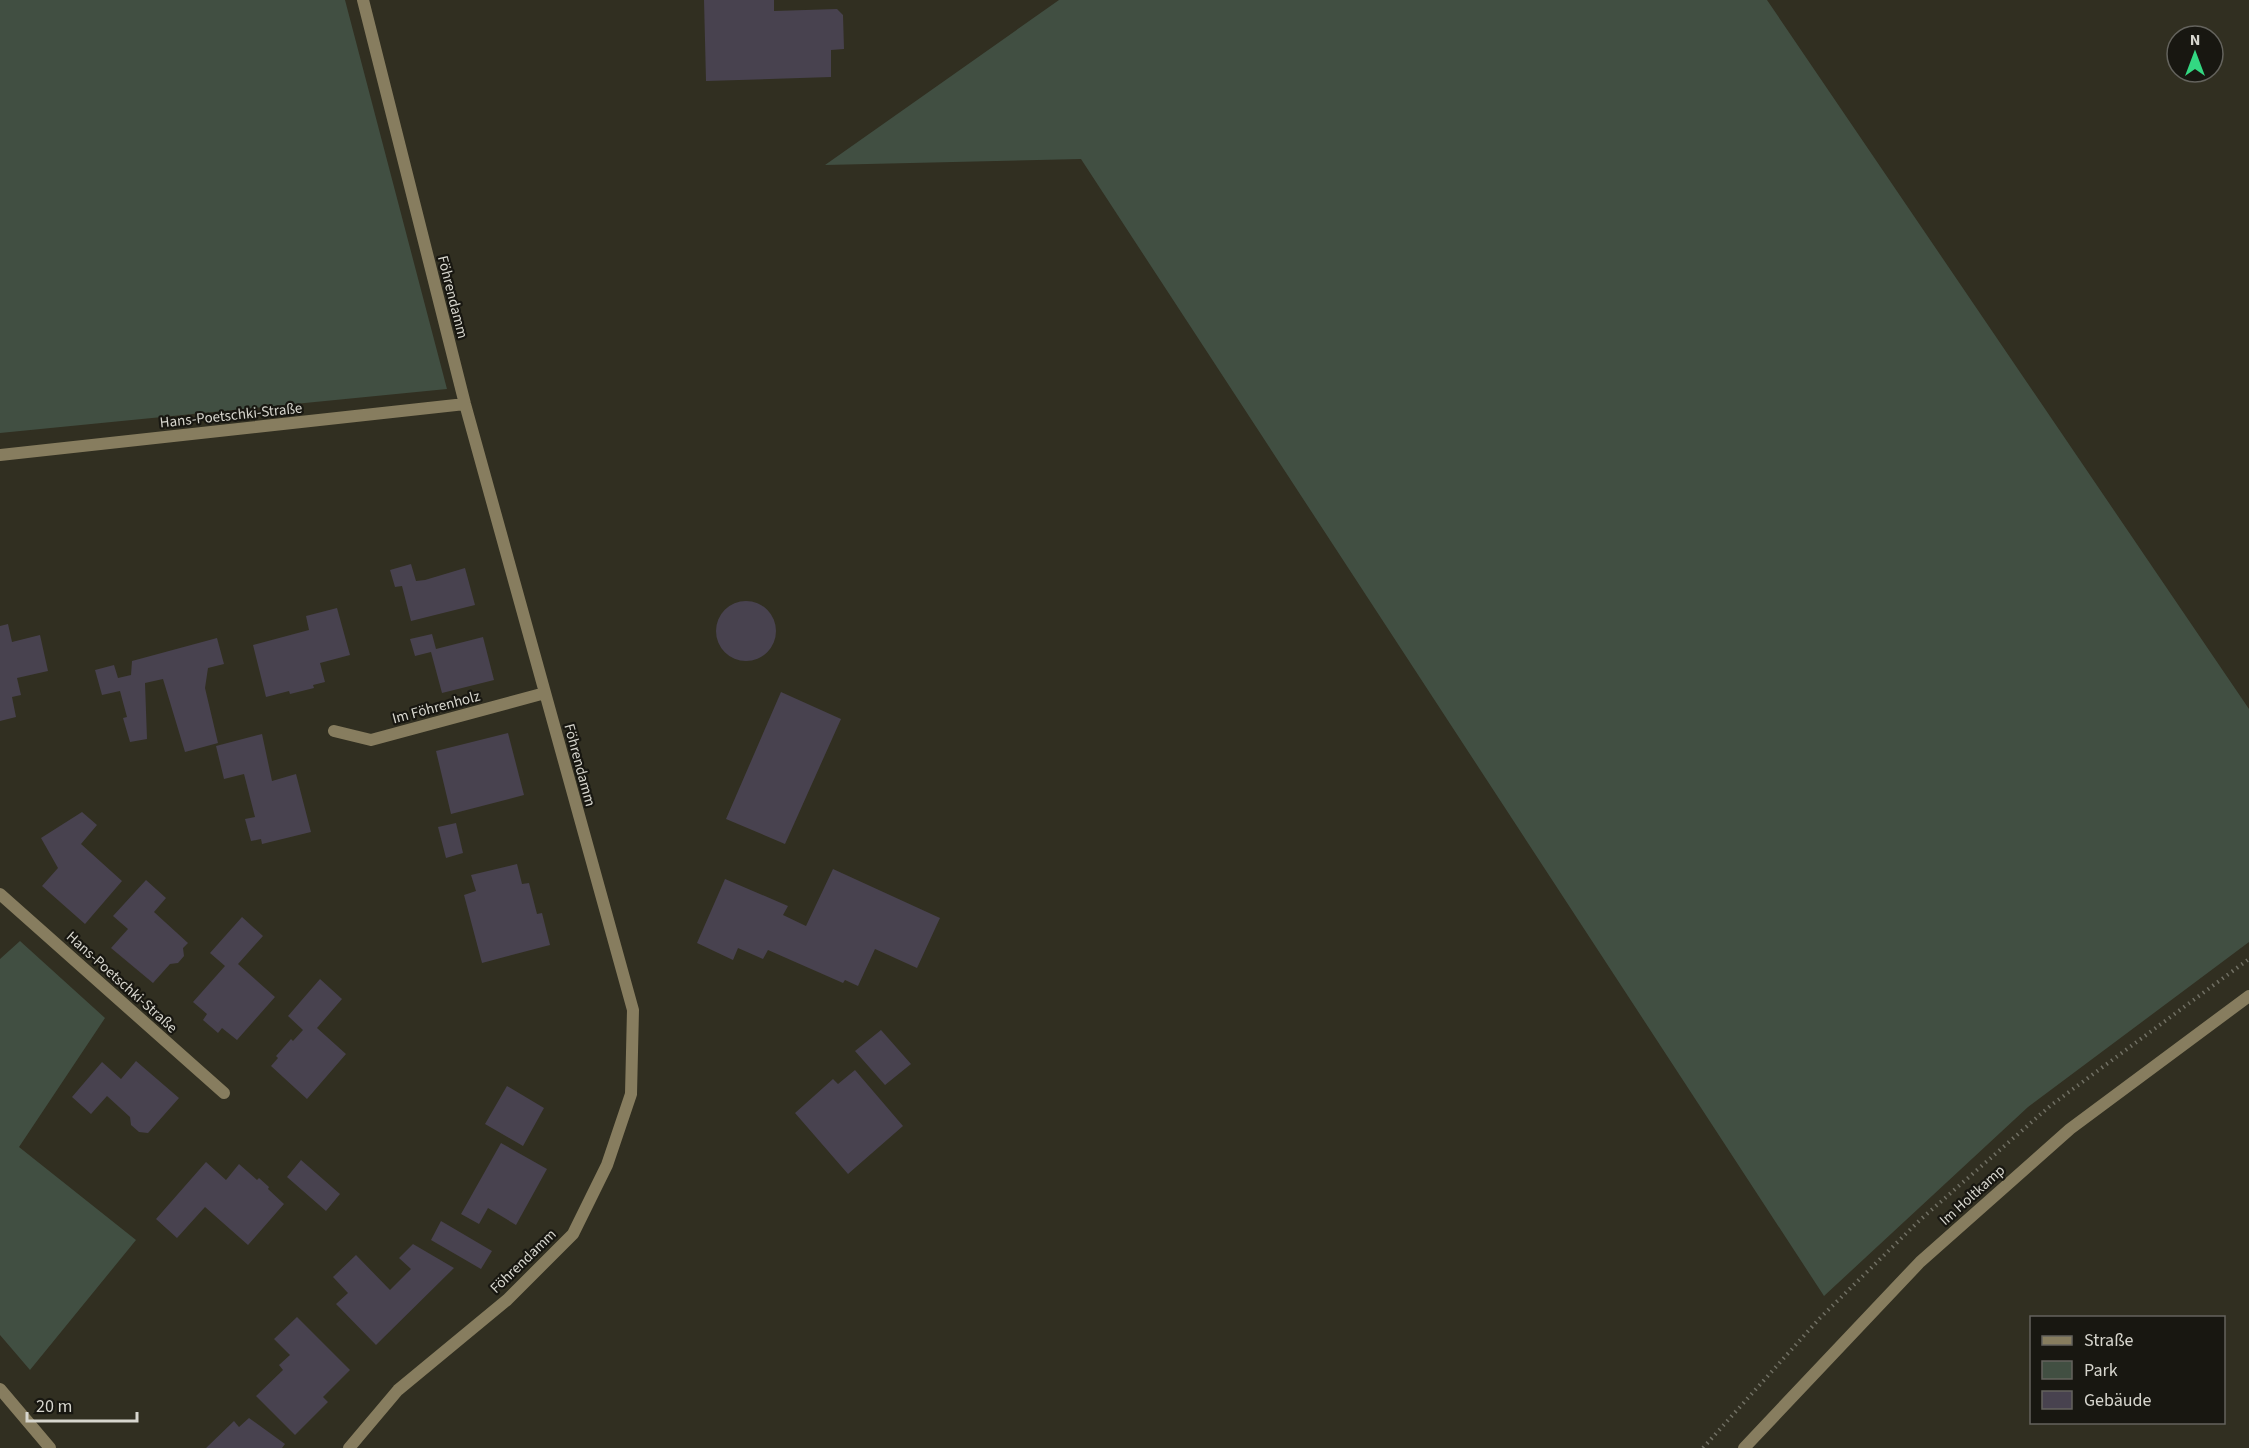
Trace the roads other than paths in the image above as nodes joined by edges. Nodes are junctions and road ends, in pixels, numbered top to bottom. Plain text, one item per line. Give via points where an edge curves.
1 (363, 0) edge
2 (465, 404) junction
3 (0, 455) edge
4 (545, 693) junction
5 (334, 731) dead end
6 (0, 894) edge
7 (2249, 996) edge
8 (224, 1093) dead end
9 (0, 1389) edge
10 (50, 1448) edge
11 (349, 1448) edge
12 (1744, 1448) edge

1 - 2 street, Föhrendamm
2 - 3 street, Hans-Poetschki-Straße
2 - 4 street, Föhrendamm
4 - 5 street, Im Föhrenholz via 371,740
4 - 11 street, Föhrendamm via 633,1010 631,1094 607,1165 573,1234 507,1300 398,1390
6 - 8 street, Hans-Poetschki-Straße
7 - 12 street, Im Holtkamp via 2070,1129 1929,1254
9 - 10 street

